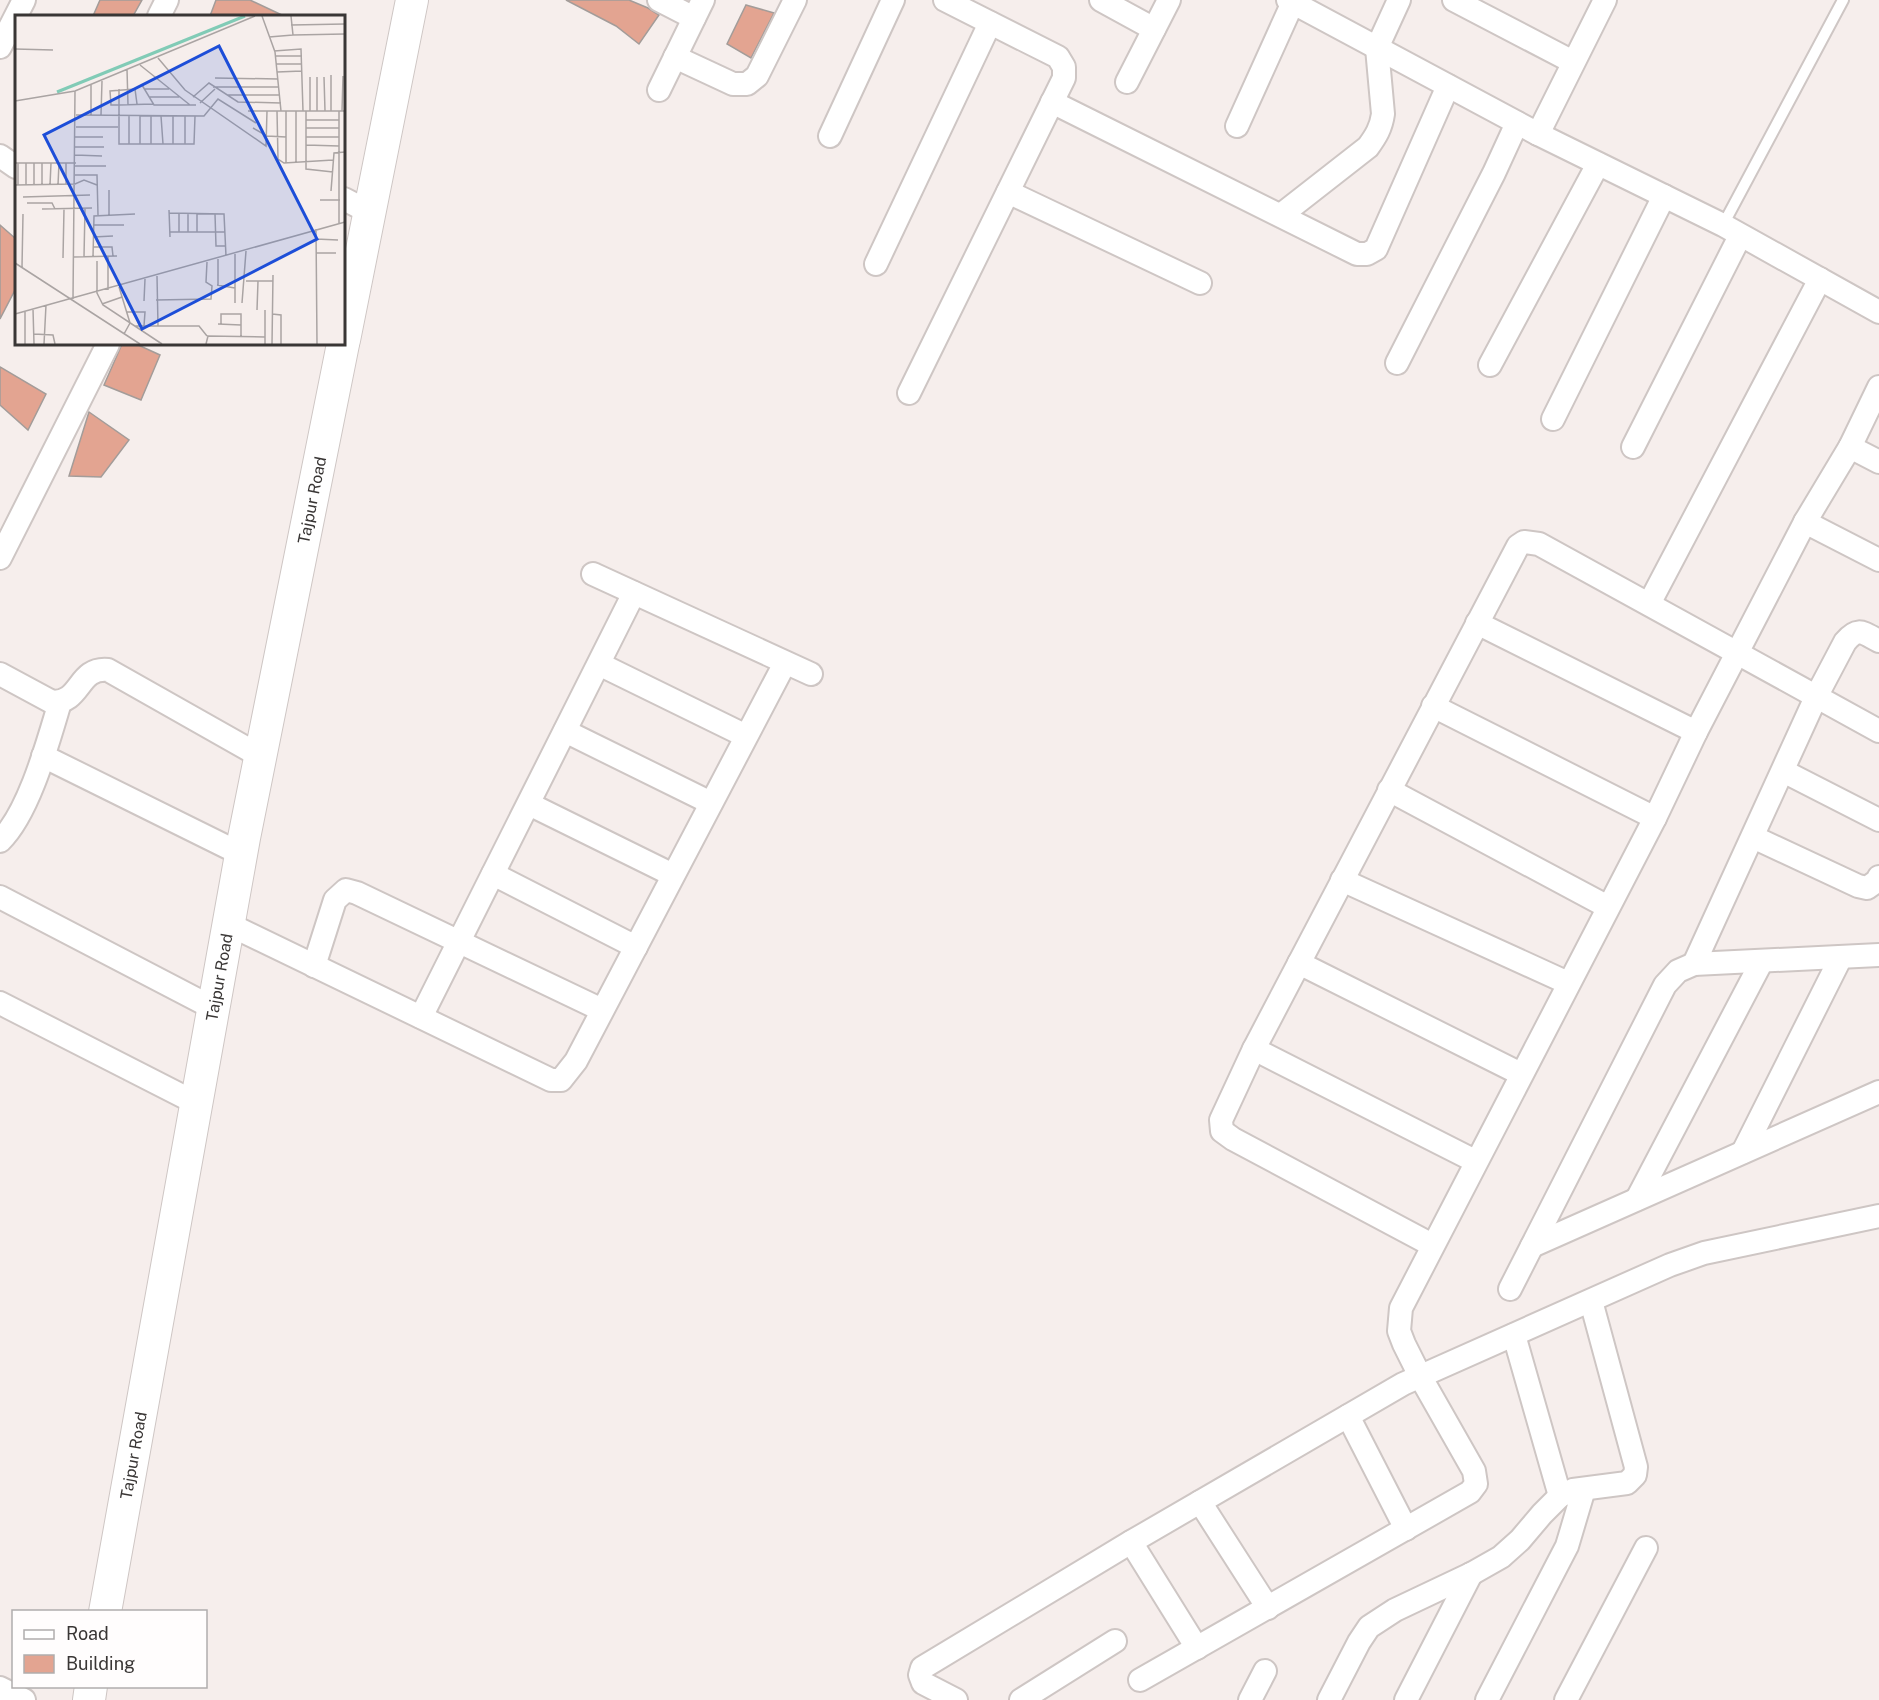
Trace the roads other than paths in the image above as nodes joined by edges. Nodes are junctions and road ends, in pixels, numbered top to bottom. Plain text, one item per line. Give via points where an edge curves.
1 (24, 0) edge
2 (167, 0) edge
3 (412, 0) edge
4 (659, 0) edge
5 (795, 0) edge
6 (893, 0) edge
7 (945, 0) edge
8 (1101, 0) edge
9 (1169, 0) edge
10 (1399, 0) edge
11 (1454, 0) edge
12 (1843, 0) edge
13 (1291, 1) edge
14 (1601, 1) edge
15 (698, 9) edge
16 (18, 15) edge
17 (160, 15) edge
18 (990, 23) junction
19 (14, 27) edge
20 (1154, 29) junction
21 (0, 47) edge
22 (1377, 48) junction
23 (675, 57) junction
24 (1573, 63) junction
25 (1127, 82) dead end
26 (1448, 86) junction
27 (659, 90) dead end
28 (1052, 102) junction
29 (1517, 123) junction
30 (1236, 126) dead end
31 (1538, 134) junction
32 (830, 136) dead end
33 (0, 156) edge
34 (1598, 164) junction
35 (15, 166) edge
36 (1008, 192) junction
37 (1664, 196) junction
38 (356, 205) edge
39 (1281, 215) junction
40 (1732, 231) junction
41 (876, 264) dead end
42 (1820, 279) junction
43 (1200, 283) dead end
44 (1879, 312) edge
45 (345, 320) edge
46 (107, 345) edge
47 (341, 345) edge
48 (1397, 363) dead end
49 (1490, 365) dead end
50 (1879, 387) edge
51 (909, 393) dead end
52 (1553, 419) dead end
53 (1633, 447) dead end
54 (1850, 447) junction
55 (1879, 462) edge
56 (1805, 522) junction
57 (0, 558) edge
58 (1879, 560) edge
59 (593, 574) dead end
60 (634, 593) junction
61 (1648, 604) junction
62 (1477, 623) junction
63 (1879, 641) edge
64 (1737, 652) junction
65 (785, 663) junction
66 (599, 664) junction
67 (0, 674) edge
68 (811, 674) dead end
69 (1816, 697) junction
70 (60, 702) junction
71 (1433, 706) junction
72 (1879, 730) edge
73 (566, 731) junction
74 (1696, 732) junction
75 (746, 736) junction
76 (43, 756) junction
77 (260, 756) junction
78 (1783, 771) junction
79 (1389, 790) junction
80 (711, 803) junction
81 (529, 804) junction
82 (1655, 818) junction
83 (1879, 820) edge
84 (1753, 837) junction
85 (0, 841) edge
86 (241, 854) junction
87 (493, 874) junction
88 (673, 875) junction
89 (1879, 877) edge
90 (1342, 880) junction
91 (0, 897) edge
92 (1608, 907) junction
93 (228, 924) junction
94 (459, 941) junction
95 (636, 947) junction
96 (1879, 955) edge
97 (1841, 957) junction
98 (1762, 961) junction
99 (1299, 963) junction
100 (1694, 964) junction
101 (315, 966) junction
102 (1568, 983) junction
103 (0, 1003) edge
104 (213, 1008) junction
105 (602, 1010) junction
106 (421, 1017) junction
107 (1254, 1049) junction
108 (1521, 1074) junction
109 (1879, 1092) edge
110 (196, 1103) junction
111 (1743, 1152) junction
112 (1475, 1161) junction
113 (1637, 1199) junction
114 (1879, 1216) edge
115 (1432, 1245) junction
116 (1532, 1246) junction
117 (1510, 1289) dead end
118 (1591, 1301) junction
119 (1514, 1335) junction
120 (1420, 1376) junction
121 (1348, 1416) junction
122 (1584, 1489) junction
123 (1560, 1496) junction
124 (1200, 1502) junction
125 (1406, 1529) junction
126 (1131, 1542) junction
127 (1646, 1548) dead end
128 (1471, 1574) junction
129 (1268, 1608) junction
130 (105, 1610) edge
131 (1115, 1641) dead end
132 (1197, 1648) junction
133 (1265, 1671) dead end
134 (1140, 1680) dead end
135 (956, 1700) edge
136 (1021, 1700) edge
137 (1250, 1700) edge
138 (1329, 1700) edge
139 (1406, 1700) edge
140 (1487, 1700) edge
141 (1566, 1700) edge

1 - 16 street
2 - 17 street
3 - 38 main road, Tajpur Road
4 - 15 street
5 - 23 street via 757,76 747,84 733,84
6 - 32 street
7 - 18 street
8 - 20 street
9 - 20 street
10 - 22 street
11 - 24 street
12 - 40 lane
13 - 22 street
13 - 30 street
14 - 24 street
15 - 23 street
18 - 28 street via 1058,57 1064,67 1064,78
18 - 41 street
19 - 21 street
20 - 25 street
22 - 26 street
22 - 39 street via 1383,114 1377,135 1368,147
23 - 27 street
24 - 31 street
26 - 29 street
26 - 39 street via 1376,249 1357,254
28 - 36 street
28 - 39 street
29 - 31 street
29 - 48 street
31 - 34 street
33 - 35 street
34 - 37 street
34 - 49 street
36 - 43 street
36 - 51 street
37 - 40 street
37 - 52 street
38 - 45 main road, Tajpur Road
40 - 42 street
40 - 53 street
42 - 44 street
42 - 61 street
46 - 57 street
47 - 77 main road, Tajpur Road
50 - 54 street
54 - 55 street
54 - 56 street
56 - 58 street
56 - 64 street
59 - 60 street
60 - 65 street
60 - 66 street
61 - 62 street via 1539,544 1524,542 1514,552
61 - 64 street
62 - 71 street
62 - 74 street
63 - 69 street via 1862,632 1851,634
64 - 69 street
64 - 74 street
65 - 68 street
65 - 75 street
66 - 73 street
66 - 75 street
67 - 70 street via 52,702
69 - 72 street
69 - 78 street
70 - 76 street
70 - 77 street via 70,698 88,674 108,670
71 - 79 street
71 - 82 street
73 - 80 street
73 - 81 street
74 - 82 street
75 - 80 street
76 - 85 street via 10,831
76 - 86 street
77 - 86 main road, Tajpur Road
78 - 83 street
78 - 84 street
79 - 90 street
79 - 92 street
80 - 88 street
81 - 87 street
81 - 88 street
82 - 92 street
84 - 89 street via 1858,886 1867,888
84 - 100 street
86 - 93 main road, Tajpur Road
87 - 94 street
87 - 95 street
88 - 95 street
90 - 99 street
90 - 102 street
91 - 104 street
92 - 102 street
93 - 101 street
93 - 104 main road, Tajpur Road
94 - 101 street via 346,890 335,900
94 - 105 street
94 - 106 street
95 - 105 street
96 - 97 street
97 - 98 street
97 - 111 street
98 - 100 street
98 - 113 street
99 - 107 street
99 - 108 street
100 - 116 street via 1678,971 1665,985
101 - 106 street
102 - 108 street
103 - 110 street
104 - 110 main road, Tajpur Road
105 - 106 street via 573,1066 561,1080 551,1080
107 - 112 street
107 - 115 street via 1221,1120 1222,1131
108 - 112 street
109 - 111 street
110 - 130 main road, Tajpur Road
111 - 113 street
112 - 115 street
113 - 116 street
114 - 118 street via 1704,1253
115 - 120 street via 1399,1318 1399,1331
116 - 117 street
118 - 119 street
118 - 122 street via 1635,1475 1627,1483
119 - 120 street
119 - 123 street
120 - 121 street
120 - 125 street via 1474,1471 1476,1485
121 - 124 street
121 - 125 street
122 - 123 street
122 - 140 street via 1567,1546
123 - 128 street via 1501,1557
124 - 126 street
124 - 129 street
125 - 129 street
126 - 132 street
126 - 135 street via 922,1668 923,1683
127 - 141 street
128 - 138 street via 1395,1610 1370,1627
128 - 139 street
129 - 132 street
131 - 136 street
132 - 134 street
133 - 137 street

